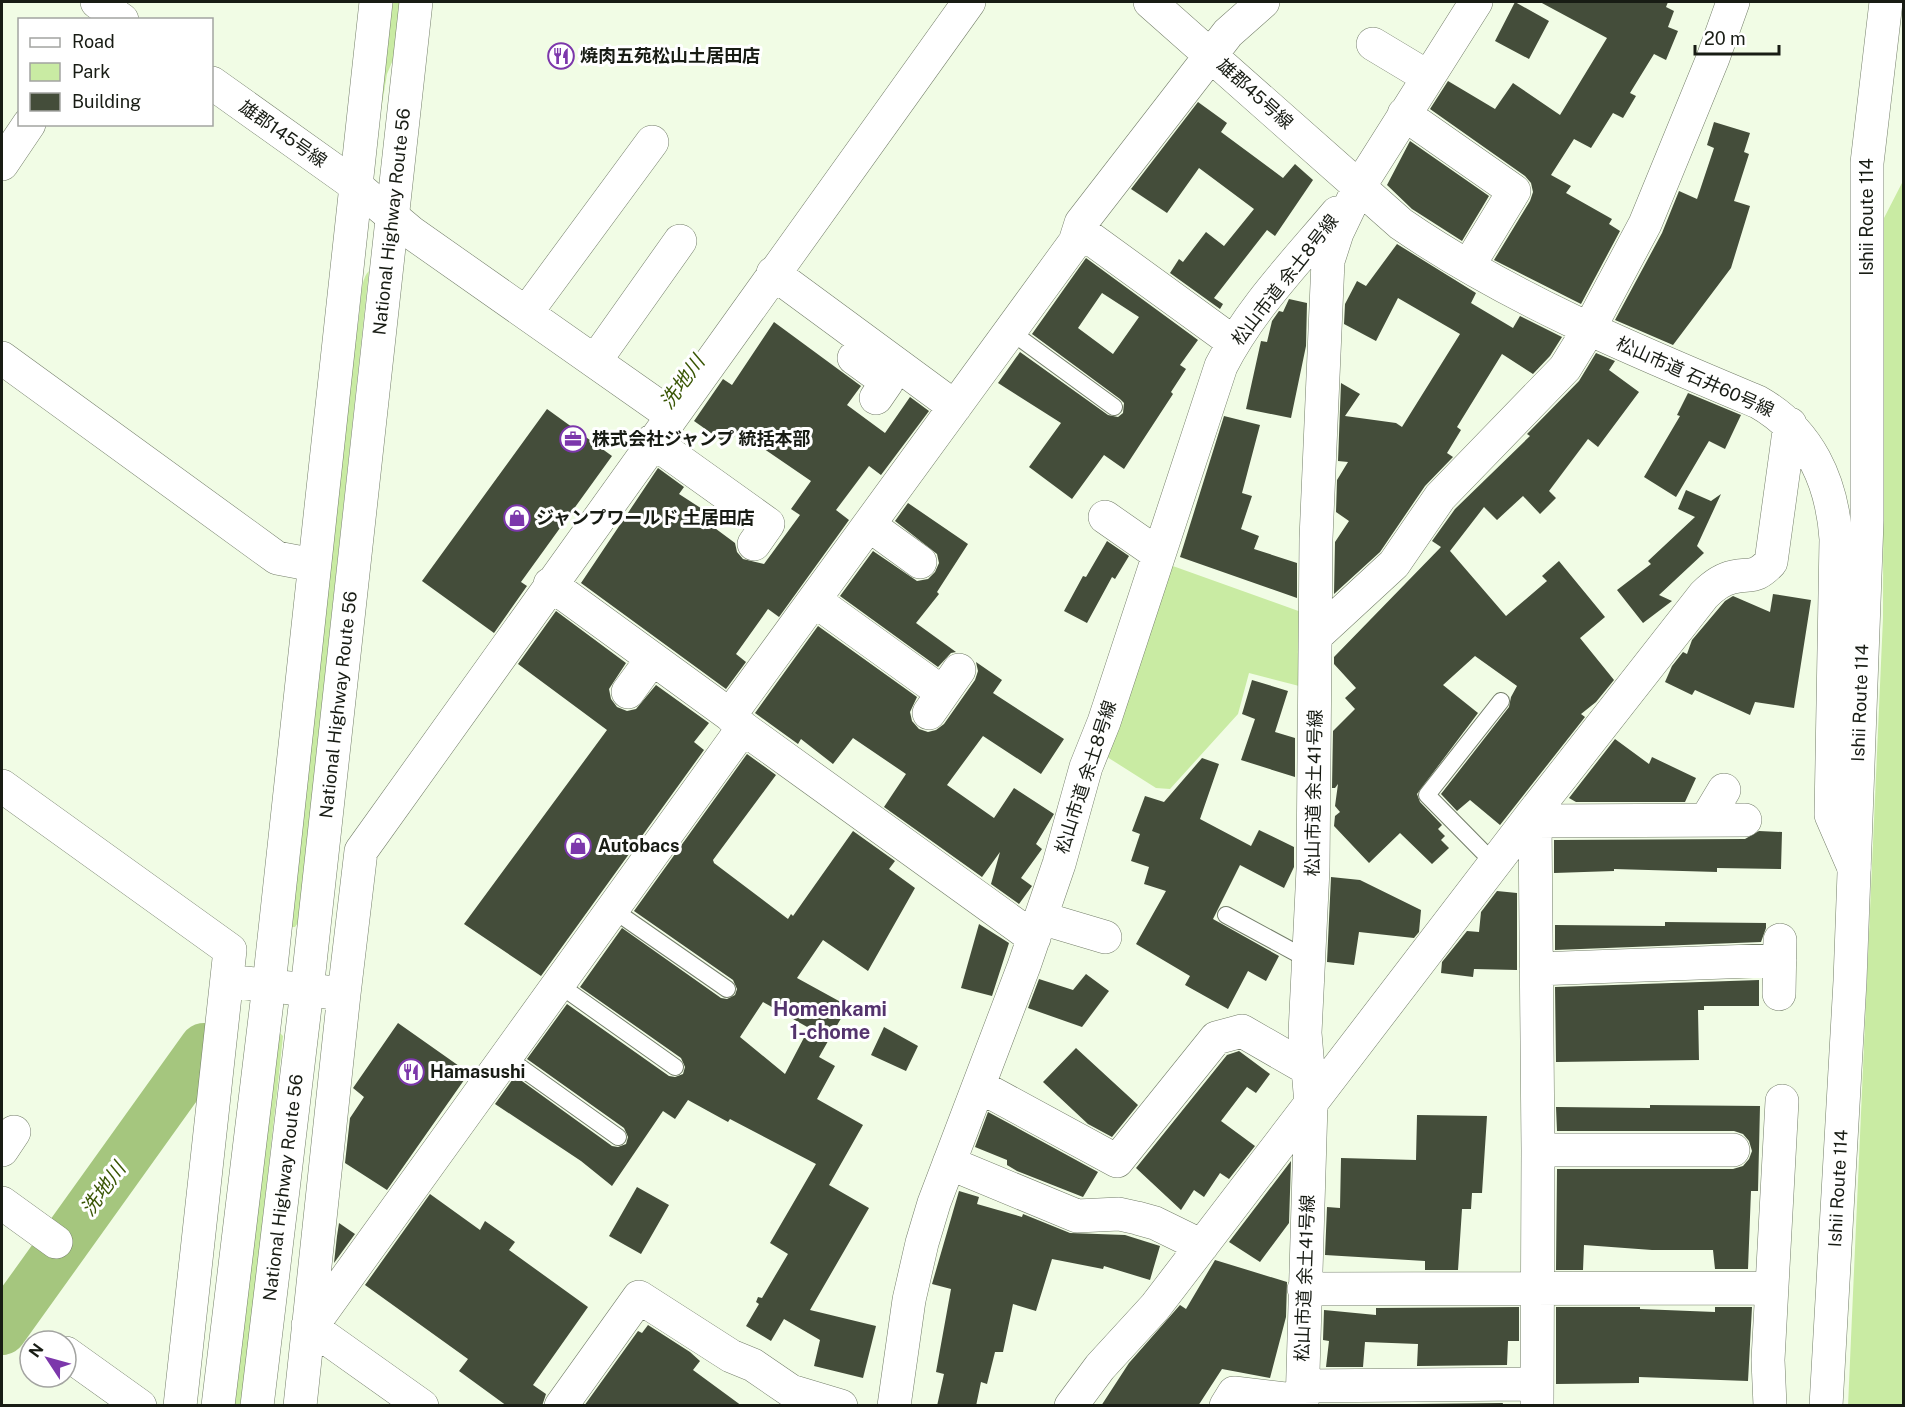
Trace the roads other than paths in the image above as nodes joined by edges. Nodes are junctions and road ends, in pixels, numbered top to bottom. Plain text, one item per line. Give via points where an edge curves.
1 (376, 2) edge
2 (416, 2) edge
3 (969, 2) edge
4 (1150, 2) edge
5 (1263, 2) edge
6 (1476, 2) edge
7 (1734, 2) edge
8 (1886, 2) edge
9 (1373, 44) dead end
10 (1211, 54) junction
11 (1428, 76) junction
12 (213, 84) edge
13 (1404, 114) junction
14 (29, 126) edge
15 (652, 142) dead end
16 (2, 164) edge
17 (355, 185) junction
18 (1359, 187) junction
19 (393, 216) junction
20 (1079, 230) junction
21 (680, 241) dead end
22 (1469, 265) junction
23 (767, 282) junction
24 (526, 313) junction
25 (1589, 329) junction
26 (1010, 331) junction
27 (1233, 342) junction
28 (2, 358) edge
29 (595, 361) junction
30 (876, 398) dead end
31 (955, 407) junction
32 (1114, 407) dead end
33 (1790, 424) junction
34 (662, 427) junction
35 (787, 517) dead end
36 (1105, 517) dead end
37 (869, 525) junction
38 (754, 544) dead end
39 (1158, 554) junction
40 (920, 562) dead end
41 (314, 565) junction
42 (550, 584) junction
43 (814, 600) junction
44 (1316, 636) junction
45 (652, 659) junction
46 (628, 692) dead end
47 (944, 692) dead end
48 (1501, 702) dead end
49 (736, 721) junction
50 (2, 786) edge
51 (1724, 790) dead end
52 (1532, 819) junction
53 (1706, 820) junction
54 (1744, 820) dead end
55 (1494, 863) junction
56 (1854, 868) junction
57 (612, 909) junction
58 (1226, 915) dead end
59 (1037, 928) junction
60 (1105, 937) dead end
61 (1309, 960) junction
62 (1536, 969) junction
63 (227, 981) junction
64 (558, 984) junction
65 (268, 985) junction
66 (728, 989) dead end
67 (307, 990) junction
68 (344, 994) junction
69 (1779, 994) dead end
70 (506, 1057) junction
71 (675, 1067) dead end
72 (1308, 1069) junction
73 (979, 1086) junction
74 (1782, 1101) dead end
75 (1311, 1104) junction
76 (618, 1137) dead end
77 (1716, 1142) dead end
78 (1538, 1150) junction
79 (950, 1163) junction
80 (2, 1203) edge
81 (56, 1242) dead end
82 (1202, 1246) junction
83 (1772, 1288) junction
84 (1536, 1289) junction
85 (1304, 1290) junction
86 (310, 1326) junction
87 (78, 1362) edge
88 (1536, 1395) edge
89 (778, 1396) edge
90 (1302, 1398) edge
91 (140, 1406) edge
92 (180, 1406) edge
93 (218, 1406) edge
94 (257, 1406) edge
95 (300, 1406) edge
96 (422, 1406) edge
97 (561, 1406) edge
98 (841, 1406) edge
99 (894, 1406) edge
100 (1071, 1406) edge
101 (1226, 1406) edge
102 (1770, 1406) edge
103 (1826, 1406) edge

1 - 17 main road
2 - 19 main road, National Highway Route 56
3 - 23 main road
4 - 10 main road, 雄郡45号線
5 - 10 main road
6 - 11 main road
7 - 25 main road via 1645,224
8 - 56 main road, Ishii Route 114 via 1868,163 1867,521
9 - 11 main road
10 - 18 main road, 雄郡45号線
10 - 20 main road
11 - 13 main road
12 - 17 main road, 雄郡145号線
13 - 18 main road
13 - 22 main road via 1514,191
14 - 16 main road
15 - 24 main road
17 - 19 main road, 雄郡145号線
17 - 41 main road
18 - 22 main road, 松山市道 石井60号線 via 1401,224
18 - 27 main road, 松山市道 余土8号線
18 - 44 main road, 松山市道 余土41号線 via 1328,261 1316,539
19 - 24 main road, 雄郡145号線
19 - 67 main road, National Highway Route 56
20 - 26 main road via 1075,242
20 - 27 main road
21 - 29 main road
22 - 25 main road, 松山市道 石井60号線
23 - 30 main road via 887,382
23 - 31 main road
23 - 34 main road
24 - 29 main road, 雄郡145号線
25 - 33 main road, 松山市道 石井60号線 via 1758,402
25 - 44 main road via 1551,384 1440,497 1394,564
26 - 31 main road
26 - 32 lane
27 - 39 main road, 松山市道 余土8号線 via 1221,366
28 - 41 main road via 277,558
29 - 34 main road, 雄郡145号線
31 - 37 main road
33 - 52 main road via 1771,562 1762,572 1750,577 1732,576 1704,595
33 - 56 main road, 松山市道 石井60号線 via 1814,456 1834,514 1831,815
34 - 35 main road
34 - 38 main road via 768,524
34 - 42 main road
36 - 39 main road
37 - 40 main road
37 - 43 main road
39 - 59 main road, 松山市道 余土8号線
41 - 65 main road
42 - 45 main road
42 - 68 main road via 361,851
43 - 47 main road
43 - 49 main road
44 - 61 main road, 松山市道 余土41号線
45 - 46 main road
45 - 49 main road
48 - 55 lane via 1427,795
49 - 57 main road
49 - 59 main road
50 - 63 main road via 230,950
51 - 53 main road
52 - 53 main road
52 - 55 main road
52 - 62 main road
53 - 54 main road
55 - 75 main road
56 - 103 main road, Ishii Route 114
57 - 64 main road
57 - 66 lane
58 - 61 lane
59 - 60 main road
59 - 73 main road, 松山市道 余土8号線
61 - 72 main road, 松山市道 余土41号線 via 1305,1033
62 - 69 main road via 1780,950
62 - 78 main road
63 - 65 main road
63 - 92 main road
64 - 70 main road
64 - 71 lane
65 - 67 main road
65 - 93 main road
67 - 68 main road
67 - 94 main road, National Highway Route 56
68 - 86 main road
70 - 76 lane
70 - 86 main road
72 - 73 main road via 1242,1031 1216,1038 1117,1161
72 - 75 main road, 松山市道 余土41号線
73 - 79 main road, 松山市道 余土8号線
74 - 83 main road
75 - 82 main road
75 - 85 main road, 松山市道 余土41号線
77 - 78 main road
78 - 84 main road
79 - 82 main road via 1077,1216 1119,1214 1137,1218
79 - 99 main road, 松山市道 余土8号線 via 922,1243 909,1300
80 - 81 main road
82 - 100 main road
83 - 84 main road
83 - 102 main road
84 - 85 main road
84 - 88 main road
85 - 90 main road, 松山市道 余土41号線
86 - 95 main road
86 - 96 main road
87 - 91 main road
88 - 90 main road
89 - 97 main road via 753,1365 731,1356 639,1297
89 - 98 main road via 791,1391
90 - 101 main road via 1234,1393

